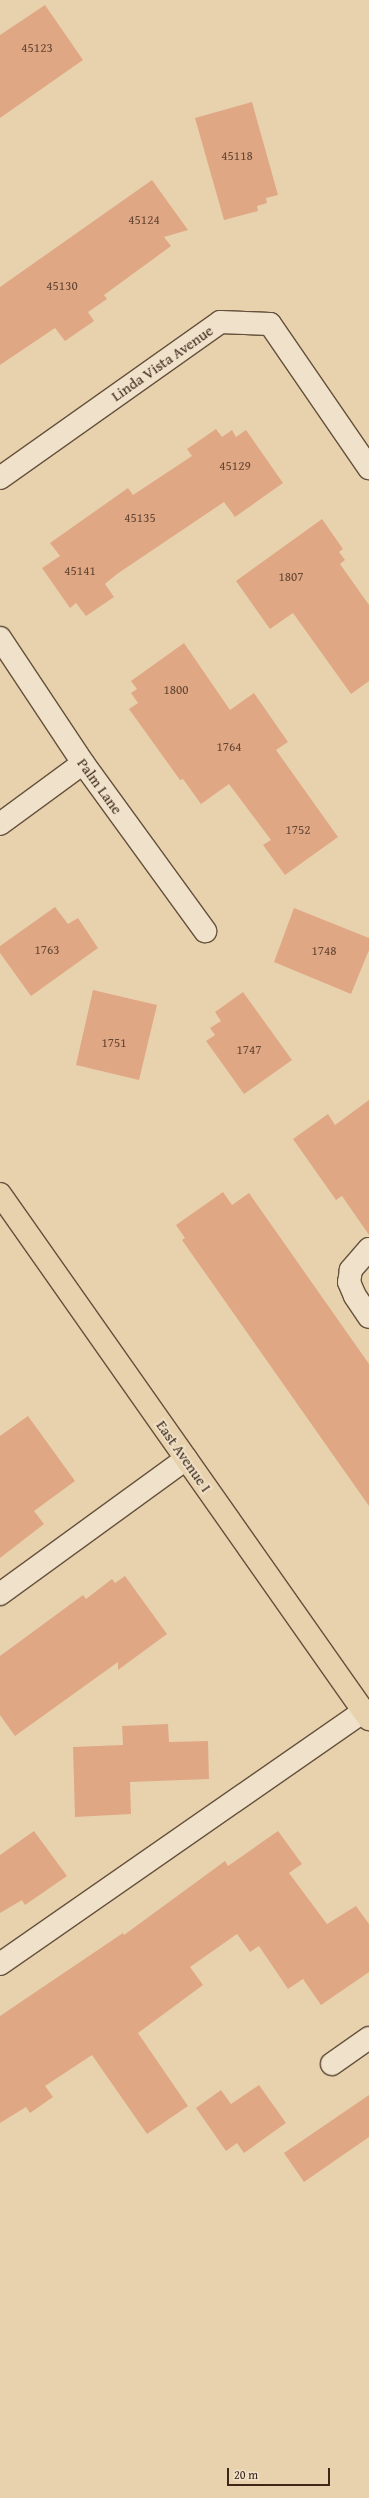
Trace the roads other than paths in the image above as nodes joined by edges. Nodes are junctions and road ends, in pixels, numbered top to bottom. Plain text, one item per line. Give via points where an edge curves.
1 (369, 468) edge
2 (0, 478) edge
3 (0, 638) edge
4 (83, 763) junction
5 (0, 824) edge
6 (205, 931) dead end
7 (0, 1194) edge
8 (369, 1249) edge
9 (369, 1317) edge
10 (186, 1459) junction
11 (0, 1594) edge
12 (366, 1715) edge
13 (0, 1964) edge
14 (369, 2038) edge
15 (332, 2064) dead end

1 - 2 street, Linda Vista Avenue via 270,324 220,322
3 - 4 street, Palm Lane
4 - 5 street
4 - 6 street, Palm Lane
7 - 10 main road, East Avenue I
8 - 9 street via 351,1270 349,1282
10 - 11 street
10 - 12 main road, East Avenue I
12 - 13 street
14 - 15 street

